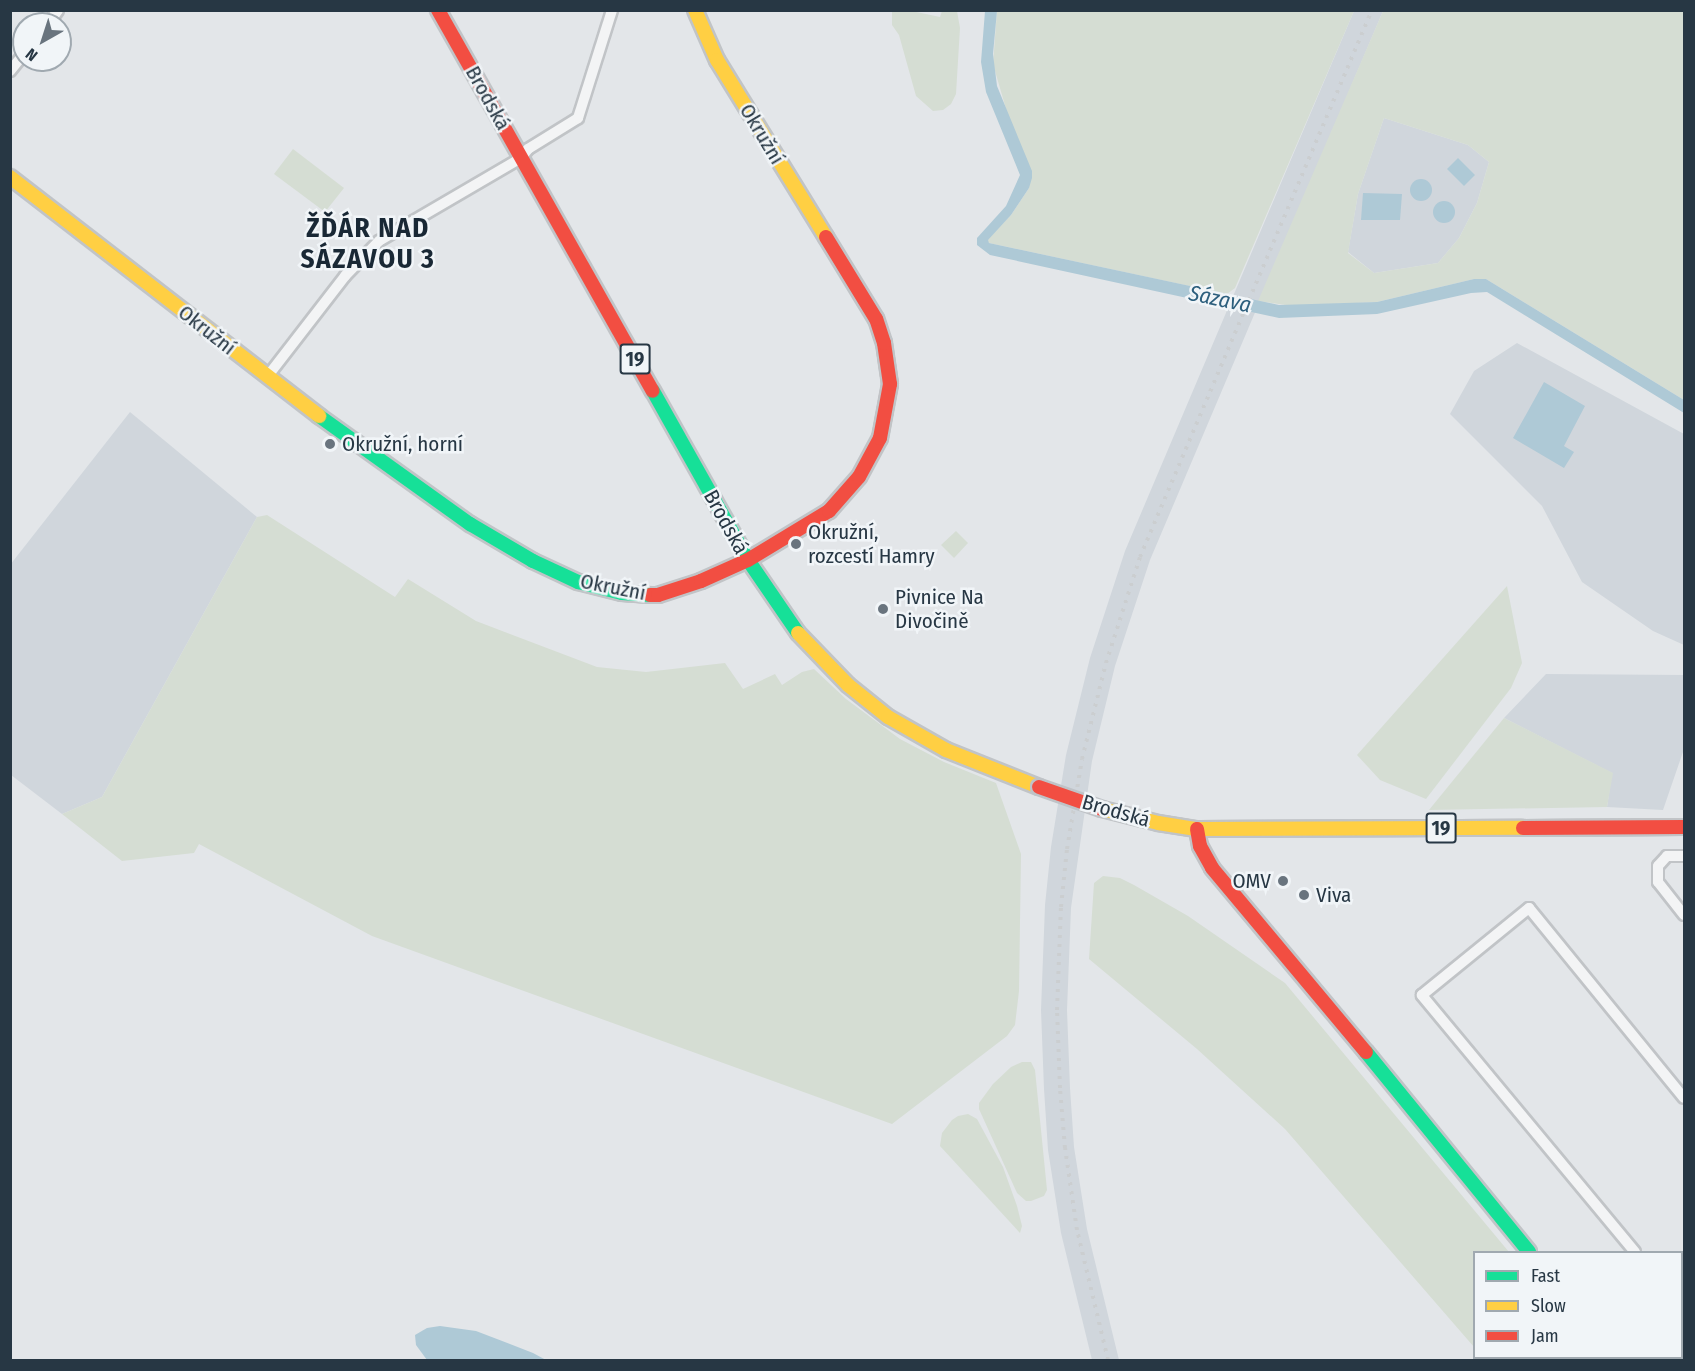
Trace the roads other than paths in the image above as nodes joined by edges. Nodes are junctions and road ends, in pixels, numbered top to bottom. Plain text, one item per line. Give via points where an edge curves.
1 (438, 10) edge
2 (612, 10) edge
3 (694, 10) edge
4 (521, 158) junction
5 (10, 177) edge
6 (267, 376) junction
7 (748, 560) junction
8 (1684, 827) edge
9 (1197, 829) junction
10 (1684, 856) edge
11 (1684, 915) edge
12 (1684, 1098) edge
13 (1528, 1251) edge
14 (1634, 1251) edge

1 - 4 street, Brodská / 19
2 - 4 street via 578,118 528,149
3 - 7 street, Okružní via 723,69 876,319 889,365 885,420 859,477 829,511
4 - 6 street via 379,241 345,276
4 - 7 street, Brodská / 19
5 - 6 street, Okružní
6 - 7 street, Okružní via 434,500 533,561 599,589 658,595
7 - 9 street, Brodská / 19, bridge via 812,651 870,703 946,750 1102,809
8 - 9 street, 19
9 - 13 street via 1200,846 1212,868
10 - 11 street via 1667,856 1658,866 1658,882
12 - 14 street via 1529,908 1422,996

